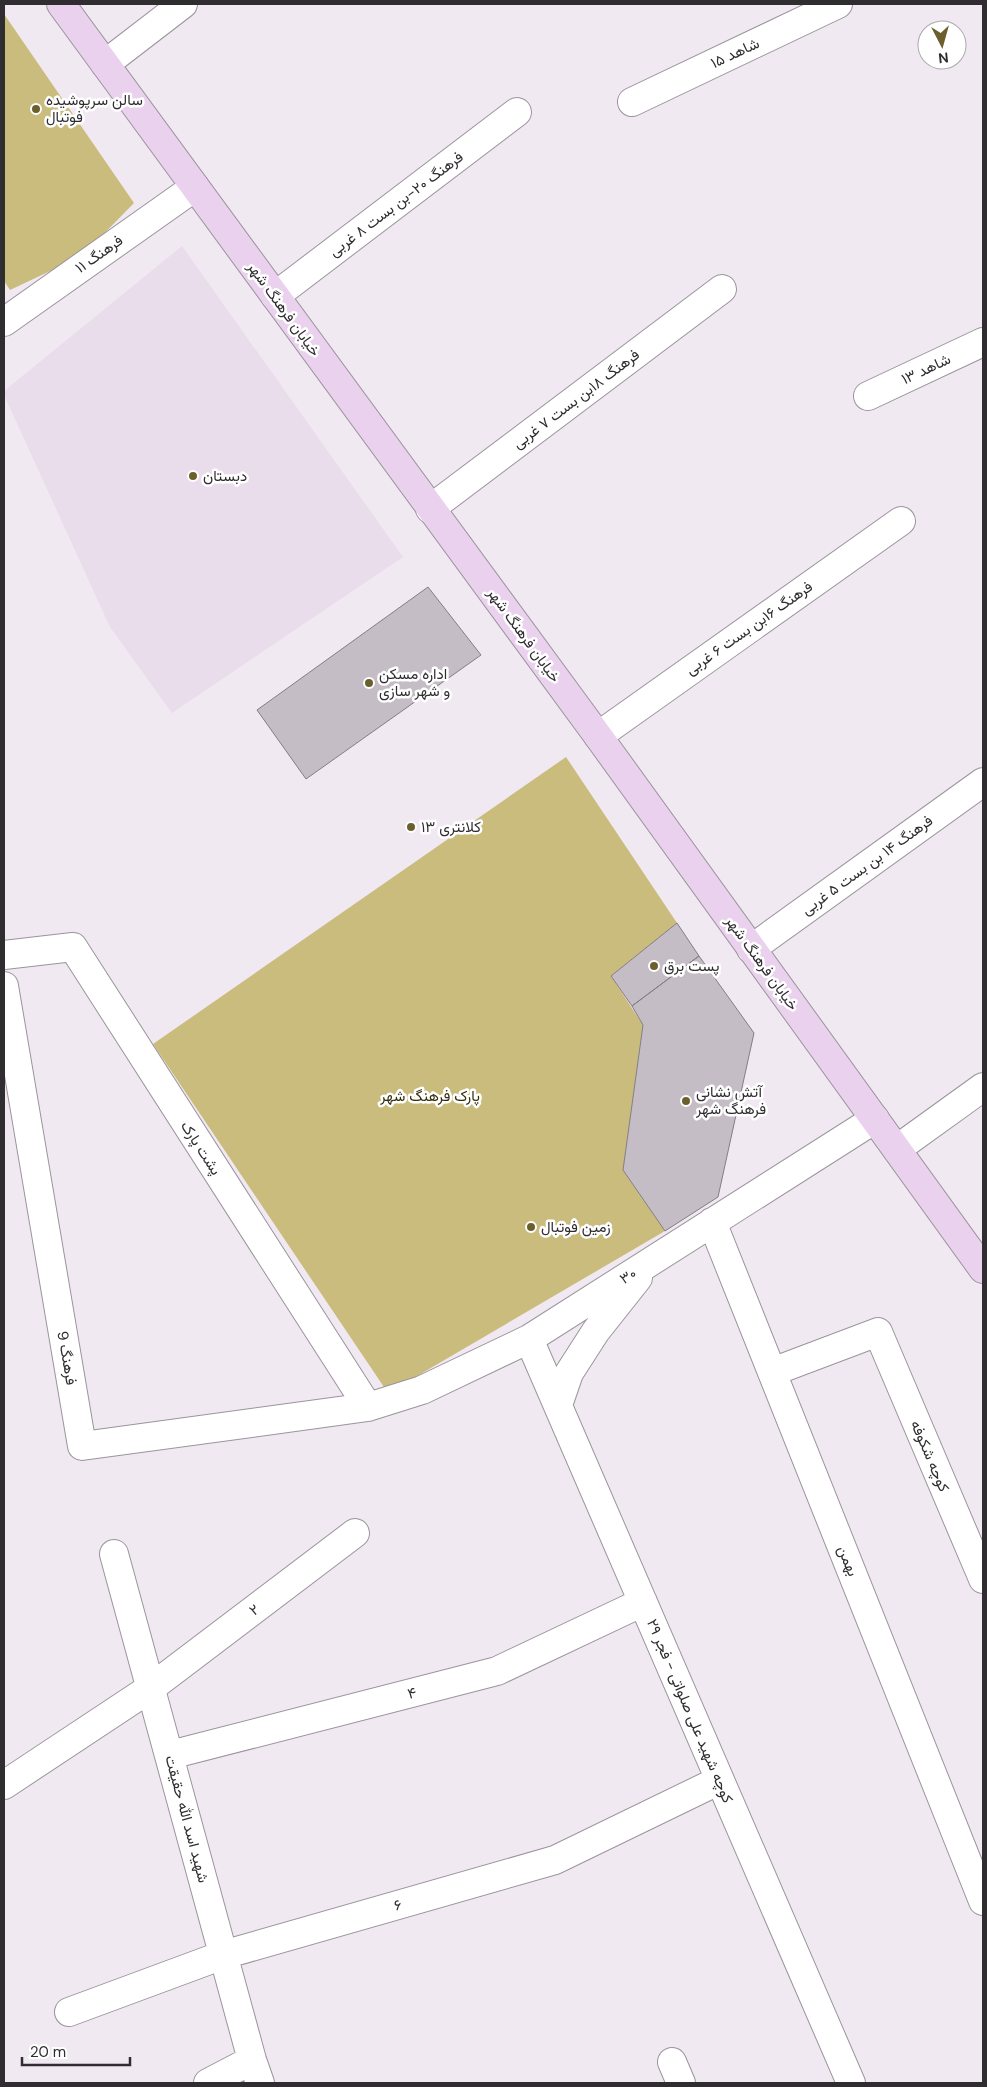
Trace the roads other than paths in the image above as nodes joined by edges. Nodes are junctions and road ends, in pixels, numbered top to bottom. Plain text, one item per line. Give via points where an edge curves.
1 (61, 4) edge
2 (183, 4) edge
3 (838, 4) edge
4 (105, 64) junction
5 (632, 102) dead end
6 (517, 112) dead end
7 (195, 186) junction
8 (722, 288) dead end
9 (275, 296) junction
10 (4, 322) edge
11 (983, 342) edge
12 (868, 396) dead end
13 (430, 508) junction
14 (901, 521) dead end
15 (598, 736) junction
16 (983, 782) edge
17 (752, 949) junction
18 (4, 955) edge
19 (4, 986) edge
20 (983, 1087) edge
21 (874, 1119) junction
22 (897, 1149) junction
23 (712, 1222) junction
24 (651, 1262) junction
25 (983, 1269) edge
26 (529, 1339) junction
27 (772, 1372) junction
28 (558, 1405) junction
29 (368, 1407) junction
30 (356, 1533) dead end
31 (114, 1554) dead end
32 (983, 1579) edge
33 (643, 1602) junction
34 (152, 1687) junction
35 (170, 1755) junction
36 (720, 1780) junction
37 (4, 1785) edge
38 (983, 1901) edge
39 (223, 1955) junction
40 (69, 2012) dead end
41 (256, 2072) edge
42 (208, 2083) edge
43 (851, 2083) edge

1 - 4 main road, خیابان فرهنگ شهر
2 - 4 street
3 - 5 street, شاهد ۱۵
4 - 7 main road, خیابان فرهنگ شهر
6 - 9 street, فرهنگ ۲۰-بن بست ۸ غربی
7 - 9 main road, خیابان فرهنگ شهر
7 - 10 street, فرهنگ ۱۱
8 - 13 street, فرهنگ ۱۸بن بست ۷ غربی
9 - 13 main road, خیابان فرهنگ شهر
11 - 12 street, شاهد ۱۳
13 - 15 main road, خیابان فرهنگ شهر
14 - 15 street, فرهنگ ۱۶بن بست ۶ غربی
15 - 17 main road, خیابان فرهنگ شهر
16 - 17 street, فرهنگ ۱۴ بن بست ۵ غربی
17 - 21 main road, خیابان فرهنگ شهر
18 - 29 street, پشت پارک via 73,947
19 - 29 street, فرهنگ 9 via 82,1446
20 - 22 street
21 - 22 main road, خیابان فرهنگ شهر
21 - 23 street, ۳۰
22 - 25 main road, خیابان فرهنگ شهر
23 - 24 street, ۳۰
23 - 27 street, بهمن
24 - 26 street, ۳۰
24 - 28 street via 591,1338 569,1373
26 - 28 street, کوچه شهید علی صلواتی - فجر ۲۹
26 - 29 street, ۳۰ via 422,1390
27 - 32 street, کوچه شکوفه via 878,1332
27 - 38 street, بهمن
28 - 33 street, کوچه شهید علی صلواتی - فجر ۲۹
30 - 34 street, ۲
31 - 34 street, شهید اسد الله حقیقت
33 - 35 street, ۴ via 497,1671
33 - 36 street, کوچه شهید علی صلواتی - فجر ۲۹
34 - 35 street, شهید اسد الله حقیقت
34 - 37 street, ۲
35 - 39 street, شهید اسد الله حقیقت
36 - 39 street, ۶ via 555,1860
36 - 43 street, کوچه شهید علی صلواتی - فجر ۲۹
39 - 40 street, ۶
39 - 41 street, شهید اسد الله حقیقت
41 - 42 street

